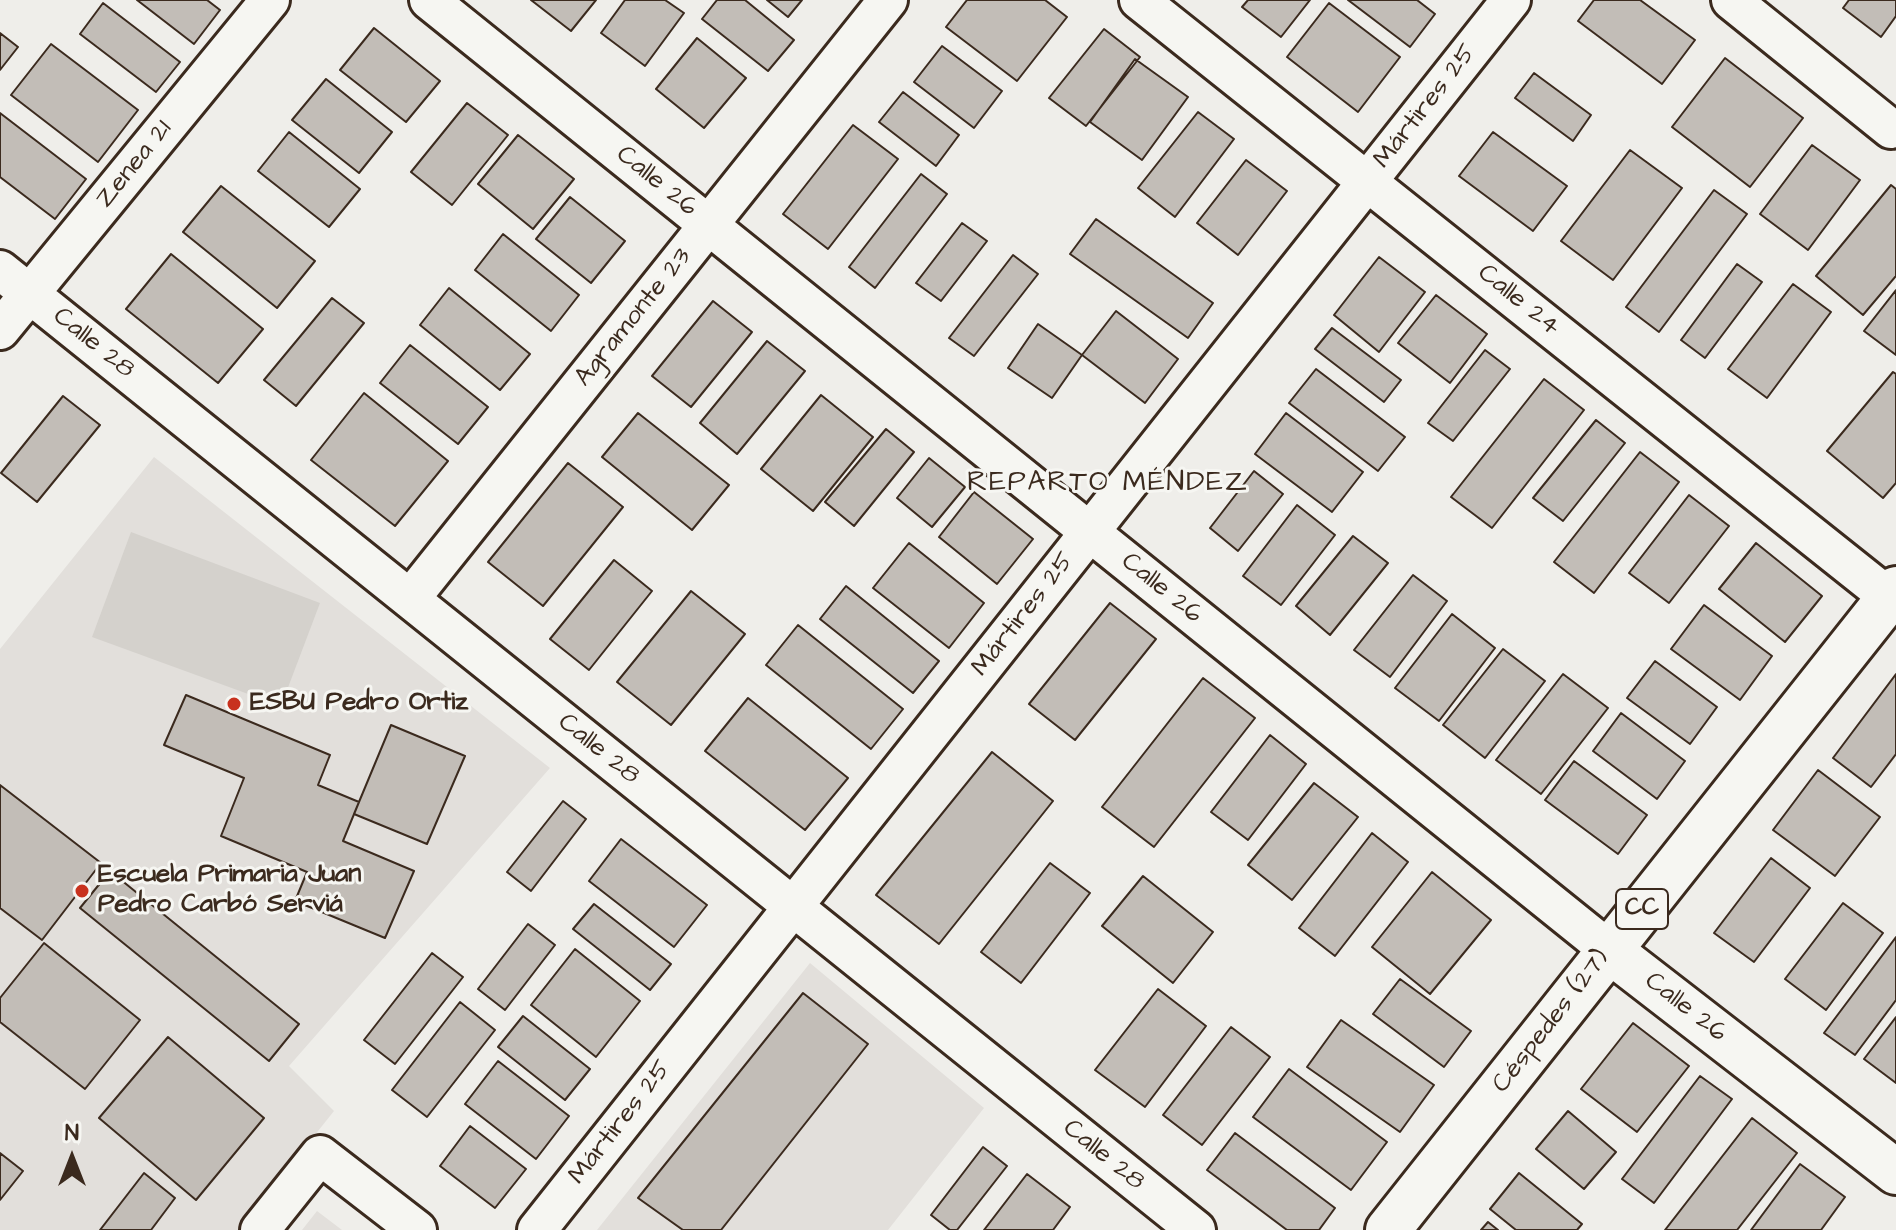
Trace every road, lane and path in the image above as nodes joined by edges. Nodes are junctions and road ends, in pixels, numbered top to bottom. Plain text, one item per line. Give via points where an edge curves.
1 (270, 0) edge
2 (429, 0) edge
3 (888, 0) edge
4 (1139, 0) edge
5 (1511, 0) edge
6 (1731, 0) edge
7 (1891, 129) dead end
8 (1367, 182) junction
9 (709, 225) junction
10 (0, 270) edge
11 (29, 294) junction
12 (0, 330) edge
13 (1090, 532) junction
14 (1894, 596) edge
15 (410, 599) junction
16 (793, 907) junction
17 (1609, 950) junction
18 (1896, 1172) edge
19 (260, 1230) edge
20 (417, 1230) edge
21 (537, 1230) edge
22 (1196, 1230) edge
23 (1388, 1230) edge

1 - 11 street, Zenea 21
2 - 9 street, Calle 26
3 - 9 street, Agramonte 23
4 - 8 street, Calle 24
5 - 8 street, Mártires 25
6 - 7 street
8 - 13 street, Mártires 25
8 - 14 street, Calle 24
9 - 13 street, Calle 26
9 - 15 street, Agramonte 23
10 - 11 street, Calle 28
11 - 12 street, Zenea 21
11 - 15 street, Calle 28
13 - 16 street, Mártires 25
13 - 17 street, Calle 26
14 - 17 main road, Céspedes (27) / CC
15 - 16 street, Calle 28
16 - 21 street, Mártires 25
16 - 22 street, Calle 28
17 - 18 main road, Calle 26
17 - 23 main road, Céspedes (27) / CC
19 - 20 street via 320,1155

